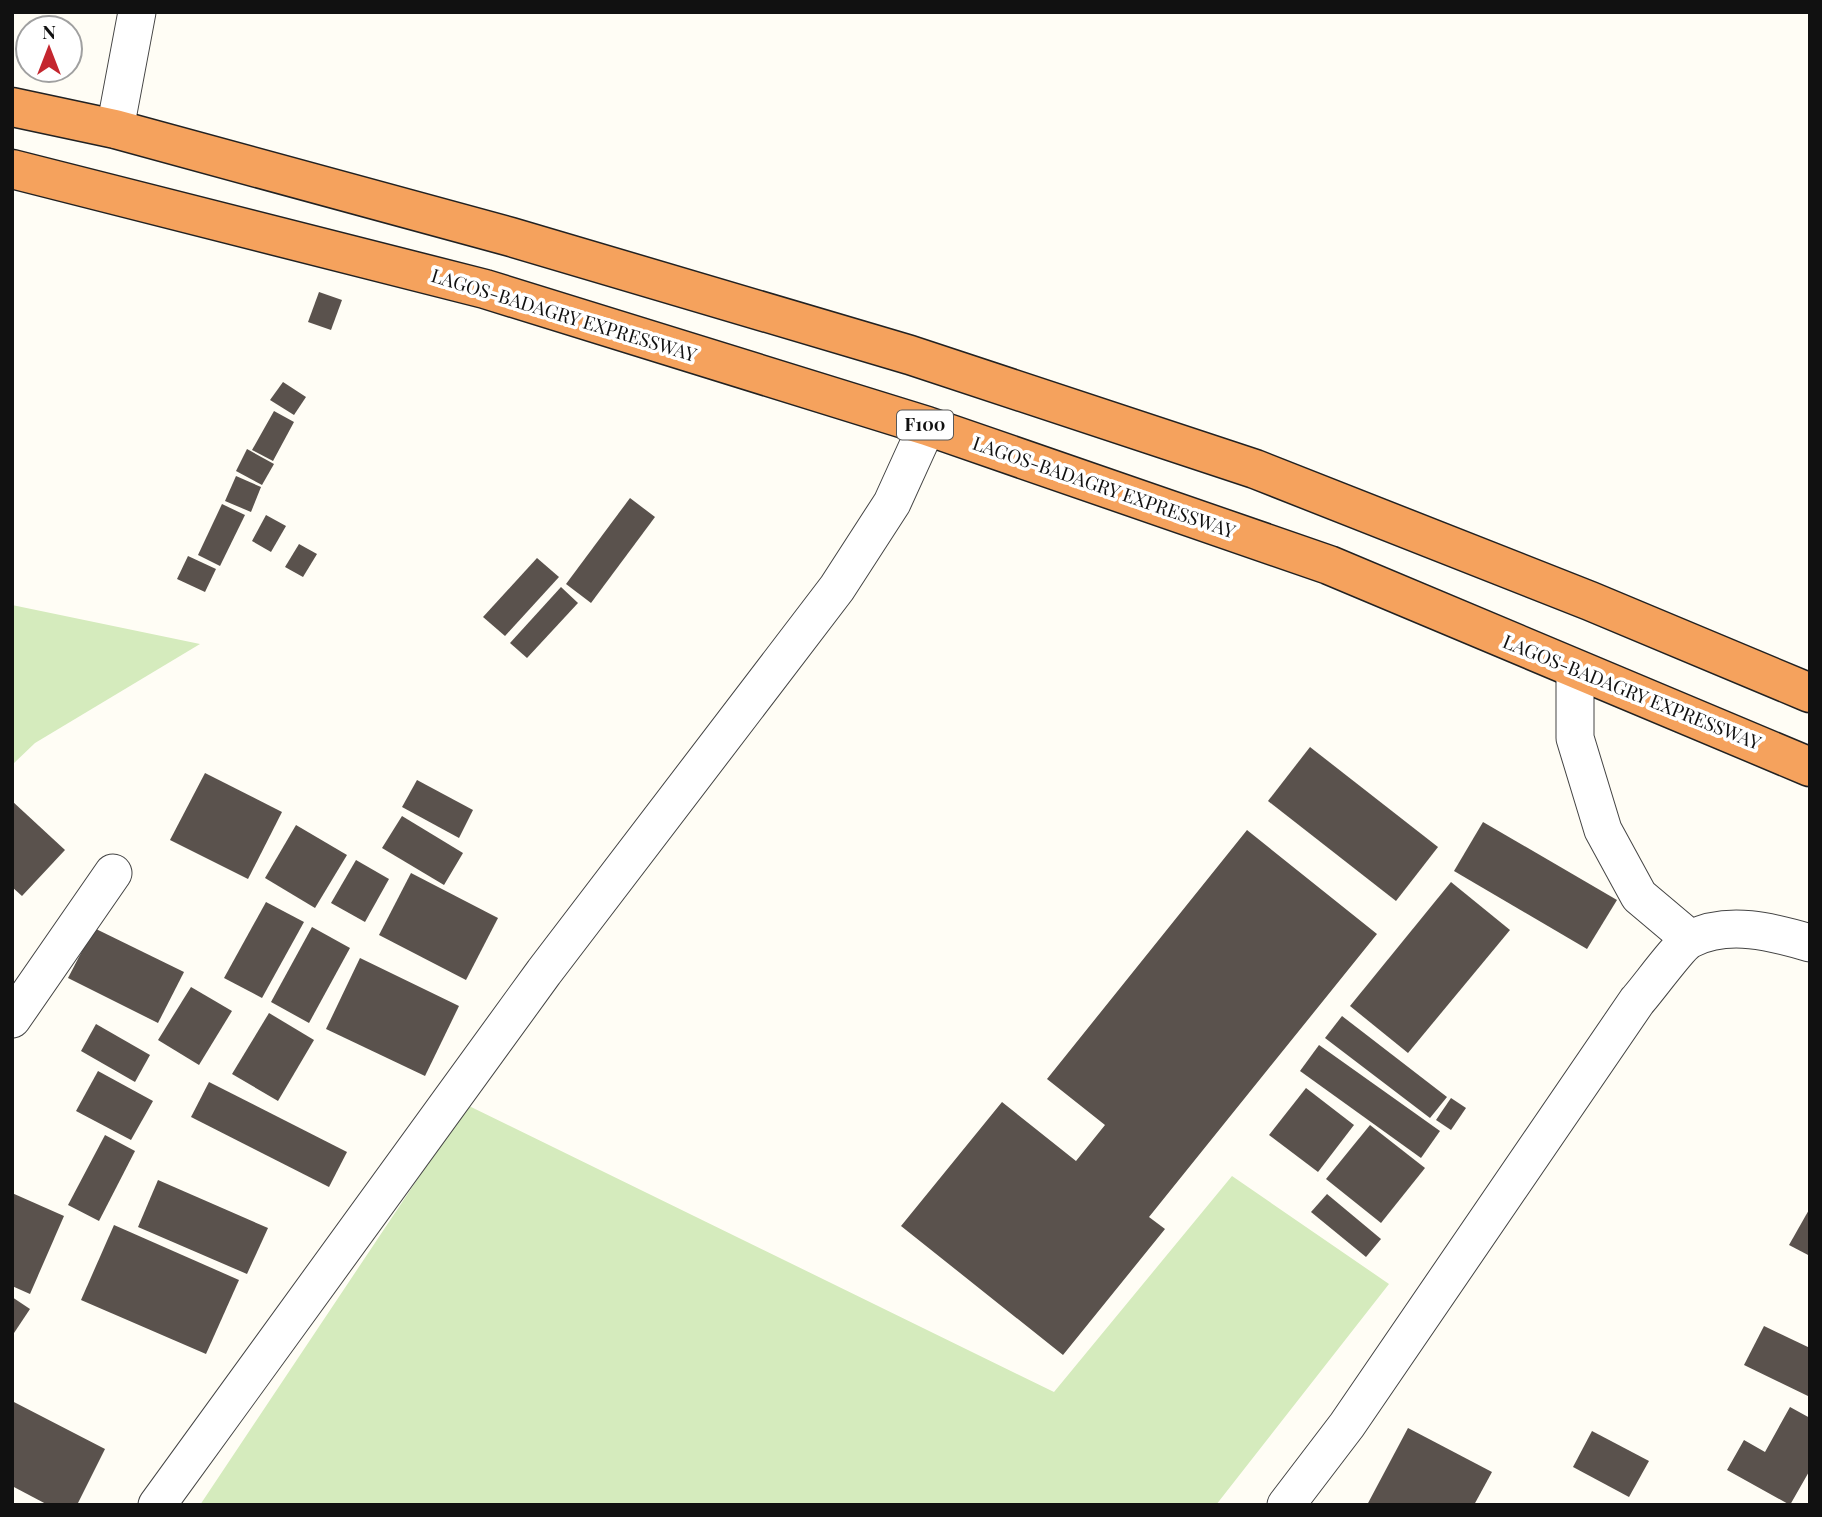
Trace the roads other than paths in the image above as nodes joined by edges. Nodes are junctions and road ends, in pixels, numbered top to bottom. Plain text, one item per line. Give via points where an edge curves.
1 (137, 12) edge
2 (12, 107) edge
3 (115, 129) junction
4 (12, 169) edge
5 (927, 426) junction
6 (1575, 669) junction
7 (1810, 693) edge
8 (1810, 767) edge
9 (113, 873) dead end
10 (1689, 939) junction
11 (1810, 943) edge
12 (12, 1019) edge
13 (157, 1505) edge
14 (1286, 1505) edge

1 - 3 street
2 - 3 highway
3 - 7 highway via 511,237 897,351 1255,468
4 - 5 highway, LAGOS-BADAGRY EXPRESSWAY / F100 via 485,289
5 - 6 highway, LAGOS-BADAGRY EXPRESSWAY / F100 via 1329,565
5 - 13 street via 892,503 837,588 544,972
6 - 8 highway, LAGOS-BADAGRY EXPRESSWAY / F100
6 - 10 street via 1575,738 1603,830 1639,896
9 - 12 street
10 - 11 street via 1727,930 1767,930
10 - 14 street via 1637,1001 1347,1425

